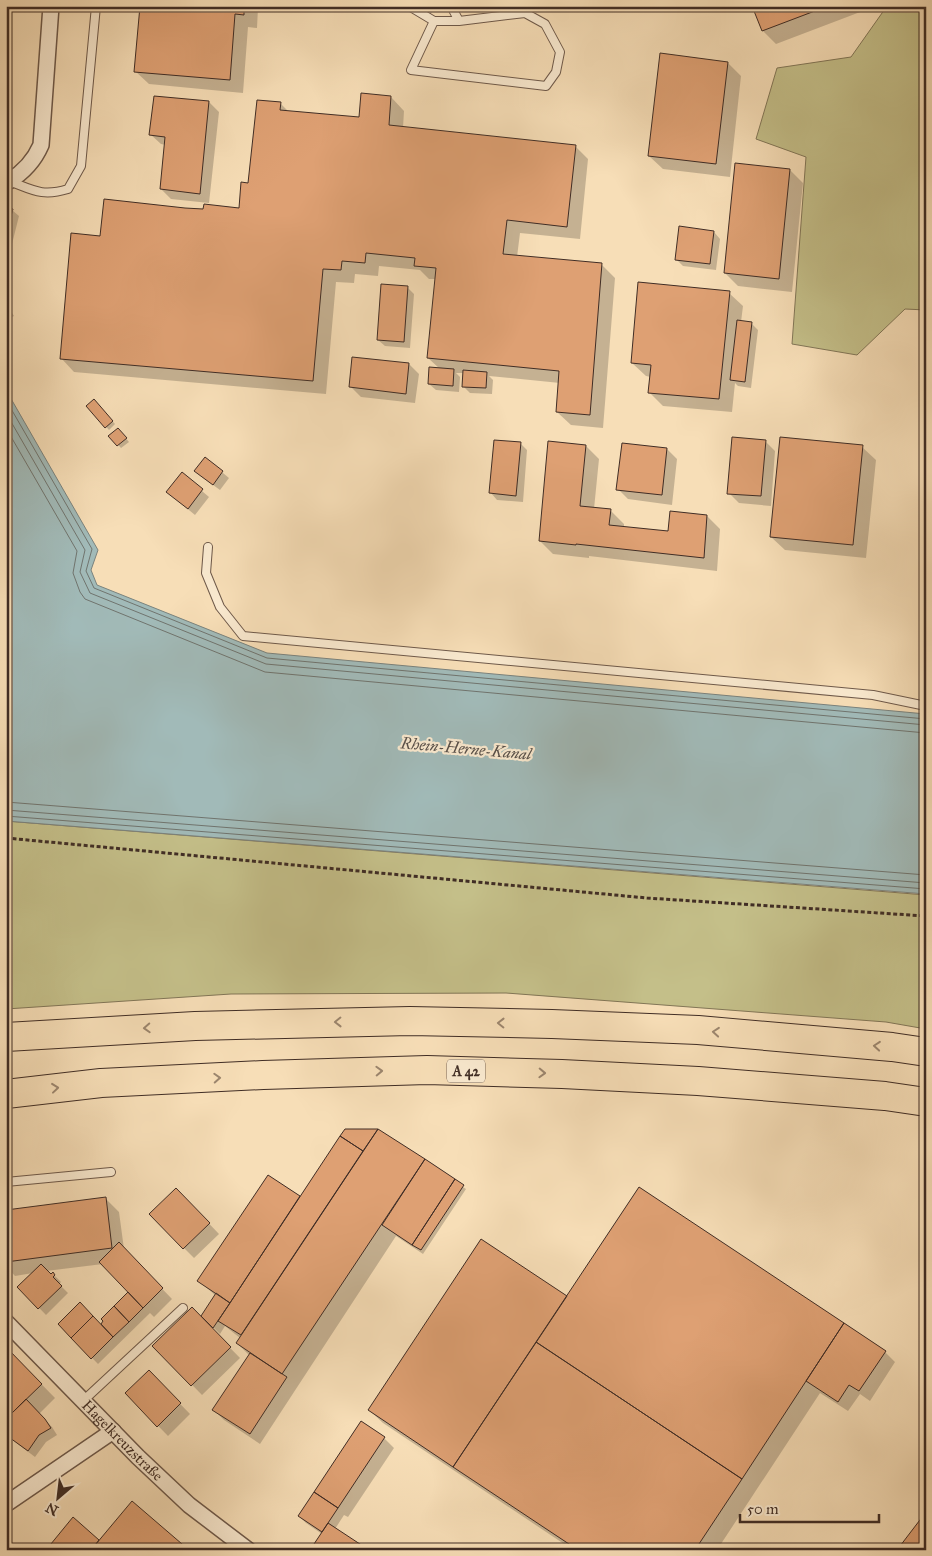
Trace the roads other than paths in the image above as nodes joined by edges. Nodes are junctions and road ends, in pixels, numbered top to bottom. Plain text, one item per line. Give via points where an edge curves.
1 (51, 6) edge
2 (96, 6) edge
3 (408, 6) edge
4 (451, 6) edge
5 (434, 21) junction
6 (459, 21) junction
7 (8, 181) edge
8 (208, 547) dead end
9 (926, 706) edge
10 (6, 1037) edge
11 (926, 1052) edge
12 (6, 1094) edge
13 (926, 1102) edge
14 (111, 1172) dead end
15 (6, 1182) edge
16 (183, 1308) dead end
17 (6, 1322) edge
18 (84, 1400) junction
19 (113, 1431) junction
20 (6, 1504) edge
21 (248, 1550) edge

1 - 7 street via 41,145 27,167
2 - 7 lane via 81,166 68,189 53,194
3 - 5 lane
4 - 6 lane
5 - 6 lane
5 - 6 lane via 411,70 546,86 556,72 560,52 545,24 525,13
8 - 9 lane via 206,573 220,607 243,636 873,695
11 -> 10 highway via 698,1030 410,1020 195,1026
12 -> 13 highway, A 42 via 102,1083 427,1070 698,1081
14 - 15 lane
16 - 18 lane
17 - 18 street, Hagelkreuzstraße
18 - 19 street, Hagelkreuzstraße
19 - 20 street
19 - 21 street, Hagelkreuzstraße via 189,1505

